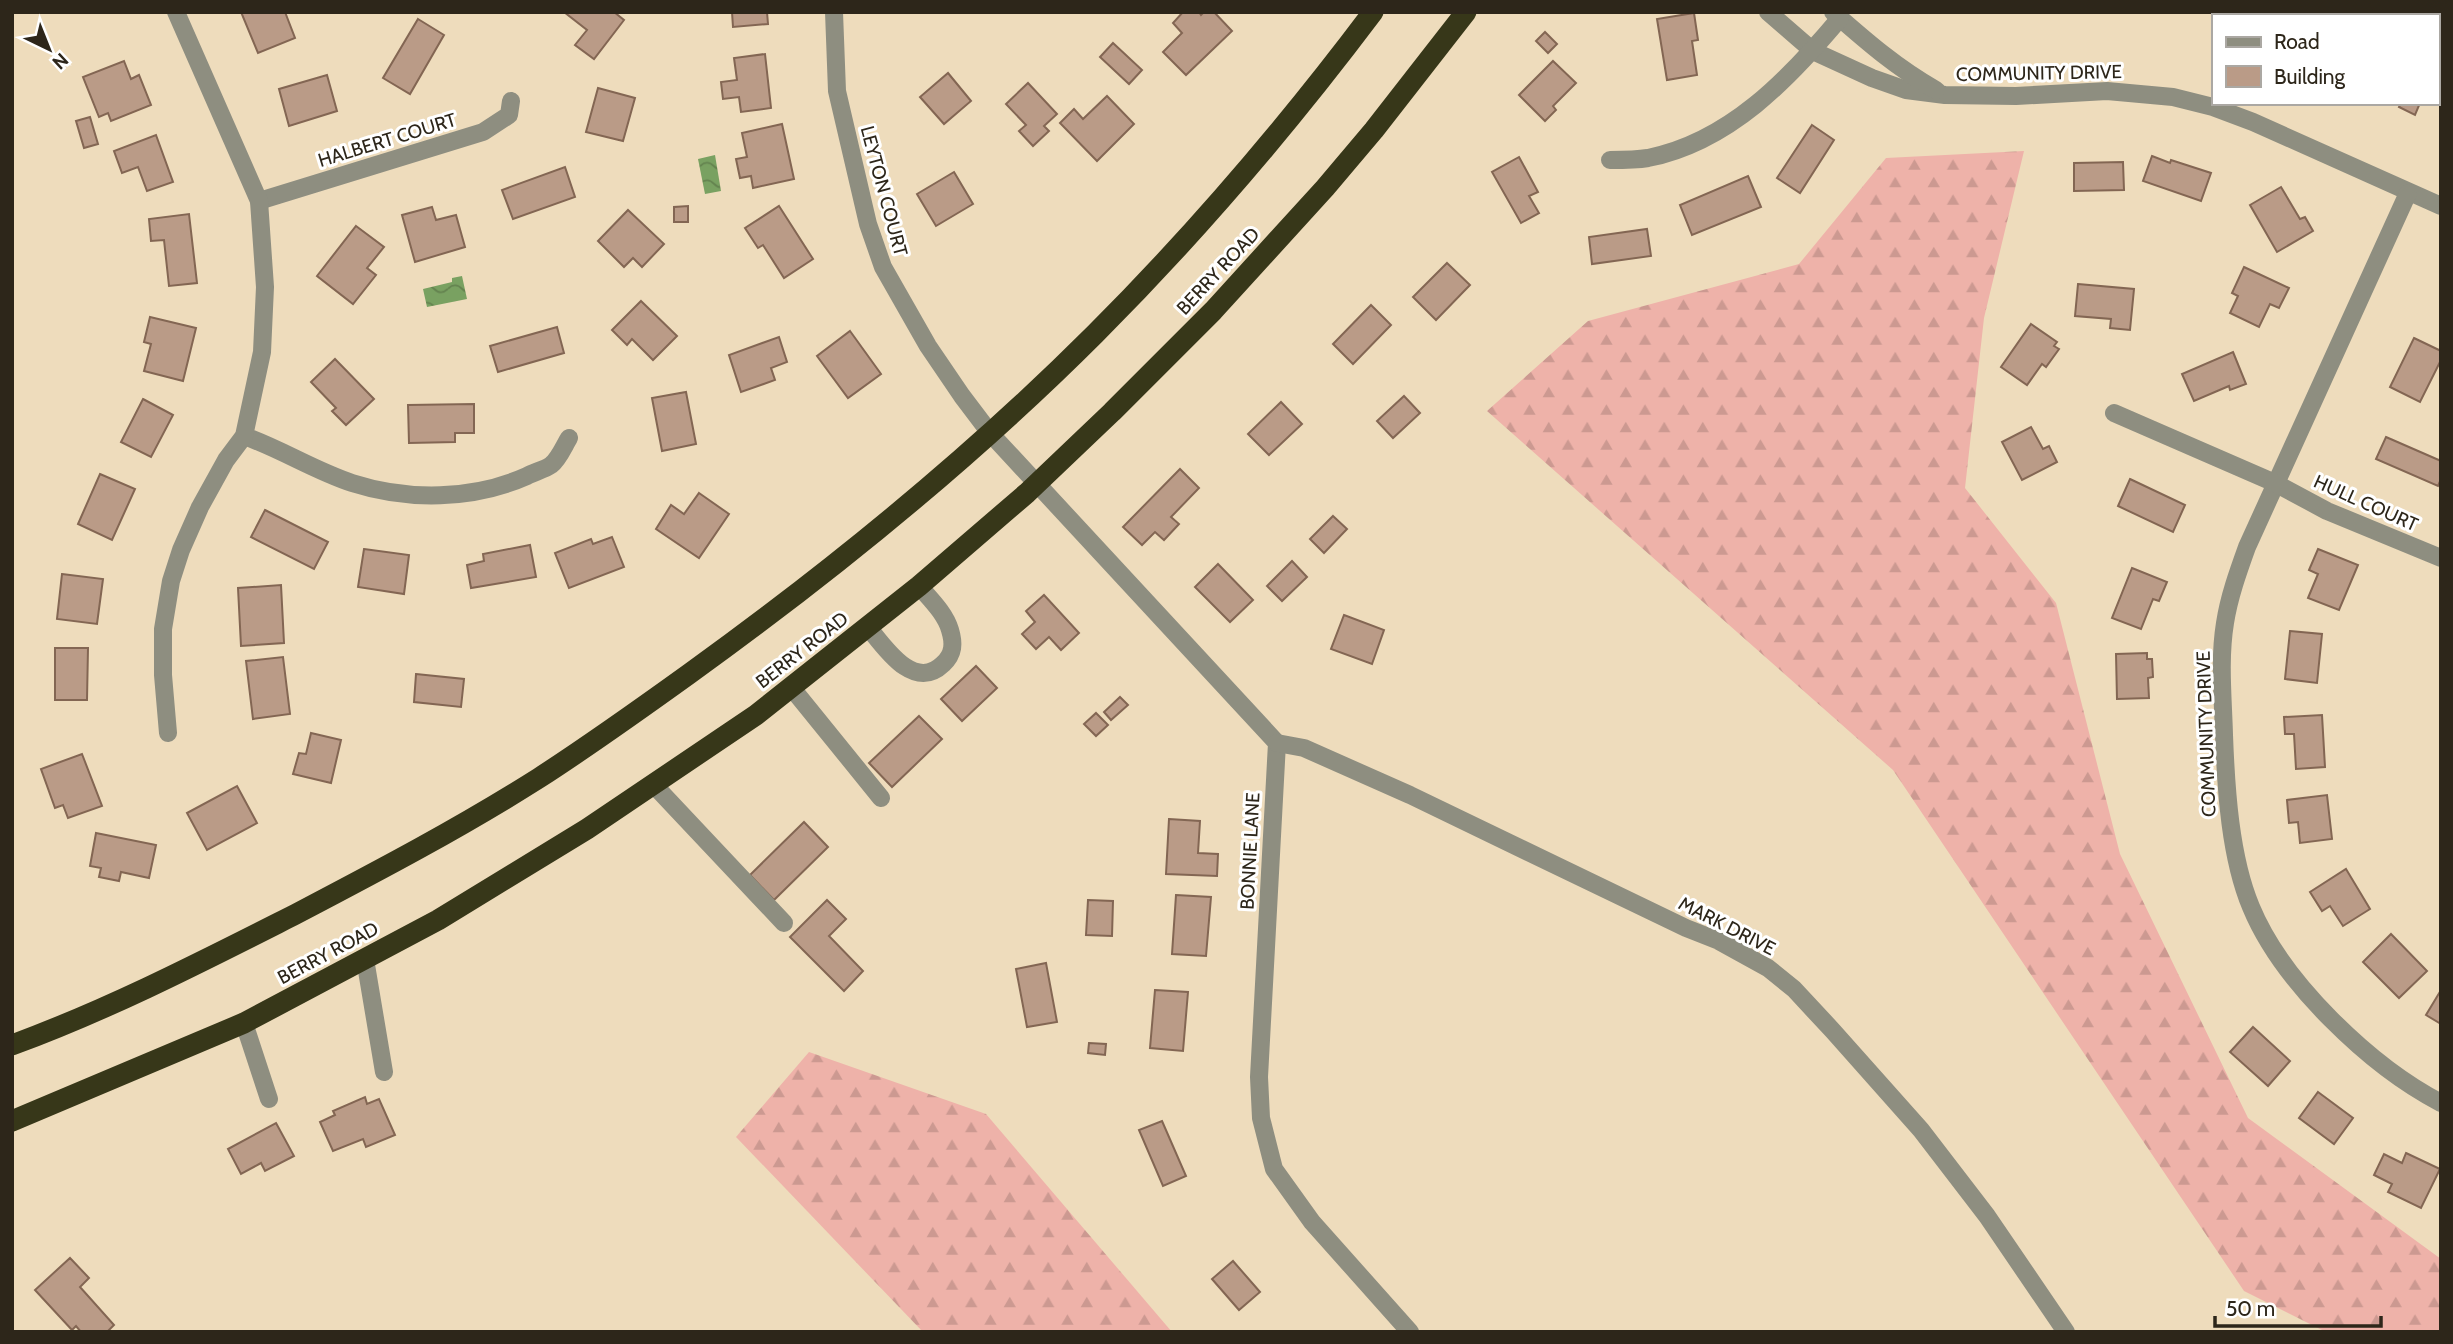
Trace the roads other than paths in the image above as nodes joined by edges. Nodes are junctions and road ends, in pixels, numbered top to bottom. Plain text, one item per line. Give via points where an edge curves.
1 (176, 12) edge
2 (834, 12) edge
3 (1373, 12) edge
4 (1466, 12) edge
5 (1768, 12) edge
6 (1836, 15) edge
7 (1813, 51) junction
8 (1945, 95) junction
9 (511, 102) dead end
10 (1610, 160) dead end
11 (2409, 193) junction
12 (260, 201) junction
13 (2441, 206) edge
14 (2114, 413) dead end
15 (990, 433) junction
16 (244, 436) junction
17 (569, 438) dead end
18 (2275, 483) junction
19 (1037, 484) junction
20 (2441, 558) edge
21 (919, 586) junction
22 (868, 627) junction
23 (790, 687) junction
24 (167, 733) dead end
25 (1277, 743) junction
26 (653, 785) junction
27 (881, 798) dead end
28 (784, 923) dead end
29 (365, 959) junction
30 (244, 1023) junction
31 (12, 1045) edge
32 (384, 1072) dead end
33 (269, 1099) dead end
34 (2441, 1103) edge
35 (12, 1121) edge
36 (1410, 1332) edge
37 (2066, 1332) edge

1 - 12 street
2 - 15 street, LEYTON COURT via 837,91 864,212 883,267 929,346
3 - 15 highway via 1197,226 1094,334
4 - 19 highway, BERRY ROAD via 1374,130 1284,233 1213,311
5 - 7 street, COMMUNITY DRIVE
6 - 7 street
6 - 8 street, COMMUNITY DRIVE via 1910,76
7 - 8 street, COMMUNITY DRIVE via 1906,90
7 - 10 street via 1766,96 1722,129 1675,151
8 - 11 street, COMMUNITY DRIVE via 2107,90 2173,97 2253,122
9 - 12 street, HALBERT COURT via 509,115 483,132
11 - 13 street, COMMUNITY DRIVE
11 - 18 street, COMMUNITY DRIVE
12 - 16 street via 265,261 262,352
14 - 18 street, HULL COURT
15 - 19 street
15 - 31 highway via 811,584 538,778 444,836 265,929 85,1017
16 - 17 street via 354,484 445,496 484,492 553,464
16 - 24 street via 200,507 171,581 163,629
18 - 20 street, HULL COURT via 2327,511
18 - 34 street, COMMUNITY DRIVE via 2247,547 2225,625 2222,673 2227,799 2241,874 2250,906 2289,972 2352,1039
19 - 21 highway, BERRY ROAD
19 - 25 street
21 - 22 highway, BERRY ROAD
21 - 22 street via 950,628 954,646 948,660 935,671 922,674 903,666
22 - 23 highway, BERRY ROAD
23 - 26 highway, BERRY ROAD
23 - 27 street
25 - 36 street, BONNIE LANE via 1259,1077 1268,1149 1273,1169 1312,1222
25 - 37 street, MARK DRIVE via 1304,748 1445,811 1768,968 1794,989 1921,1130
26 - 28 street
26 - 29 highway, BERRY ROAD via 518,873
29 - 30 highway, BERRY ROAD
29 - 32 street
30 - 33 street
30 - 35 highway, BERRY ROAD

